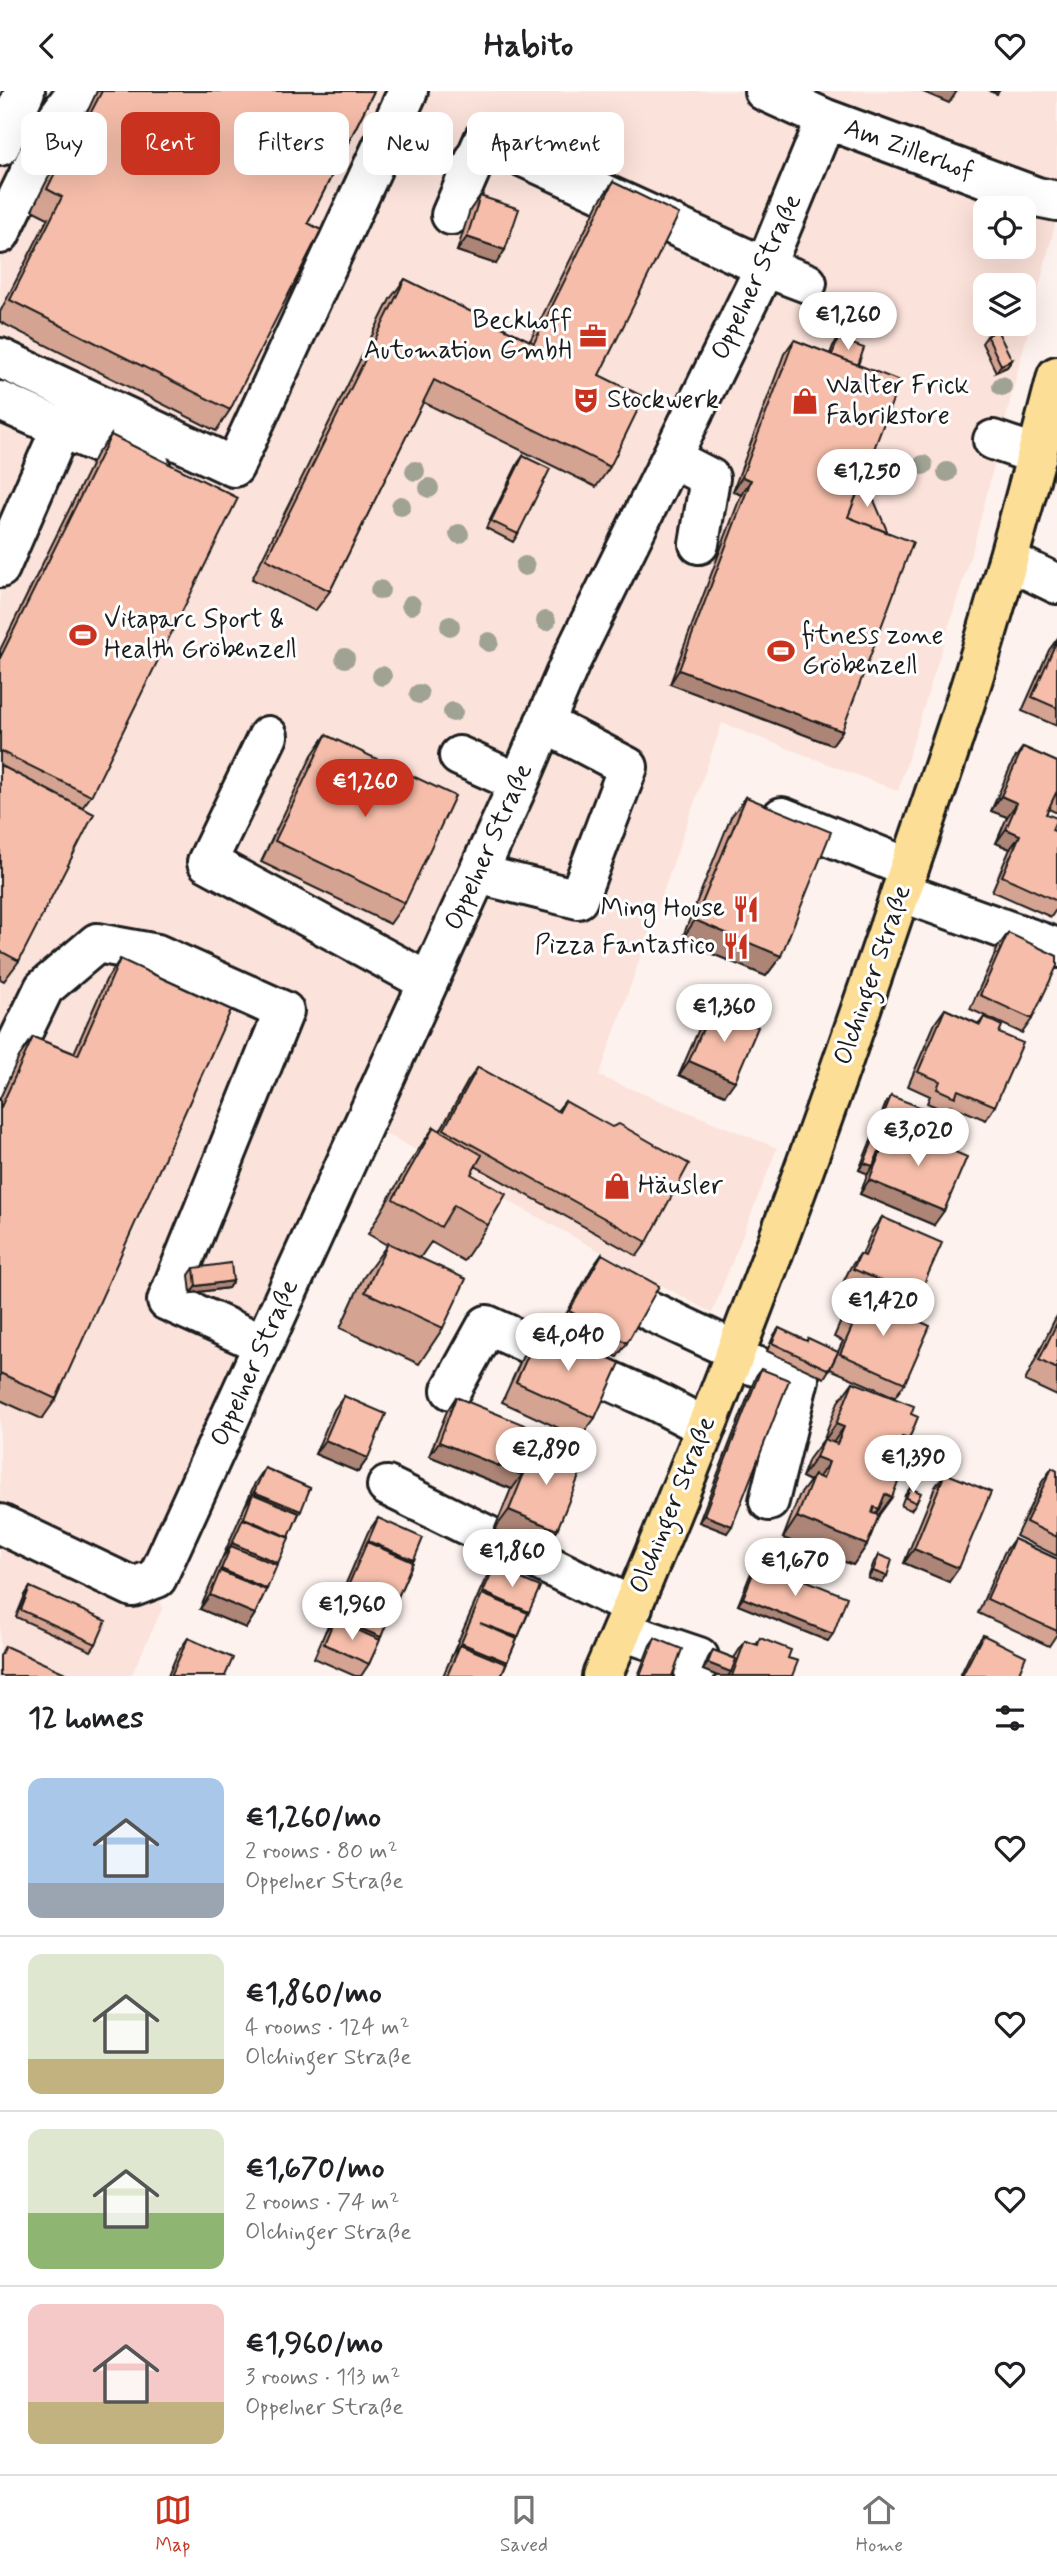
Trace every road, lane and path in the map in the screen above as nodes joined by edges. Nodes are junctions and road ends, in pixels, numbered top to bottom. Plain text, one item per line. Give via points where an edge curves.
1 (77, 91) edge
2 (408, 91) edge
3 (764, 91) edge
4 (14, 98) edge
5 (826, 119) junction
6 (0, 146) edge
7 (1057, 201) edge
8 (451, 215) dead end
9 (0, 234) edge
10 (765, 267) junction
11 (807, 283) dead end
12 (0, 358) edge
13 (1057, 376) edge
14 (0, 401) edge
15 (61, 428) junction
16 (993, 440) dead end
17 (1037, 455) junction
18 (671, 457) junction
19 (230, 498) edge
20 (699, 544) dead end
21 (1008, 560) junction
22 (0, 568) edge
23 (1057, 584) edge
24 (544, 723) junction
25 (268, 736) dead end
26 (458, 756) dead end
27 (519, 783) junction
28 (745, 802) edge
29 (478, 873) junction
30 (905, 880) junction
31 (1057, 948) edge
32 (428, 982) junction
33 (0, 1079) edge
34 (650, 1311) edge
35 (263, 1345) junction
36 (734, 1355) junction
37 (451, 1390) dead end
38 (705, 1427) junction
39 (387, 1486) dead end
40 (769, 1501) dead end
41 (0, 1524) edge
42 (627, 1619) junction
43 (602, 1676) edge
44 (694, 1676) edge

1 - 9 street via 55,121
2 - 12 street via 234,467
3 - 5 street, Am Zillerhof
4 - 6 street
5 - 7 street, Am Zillerhof
5 - 10 street, Oppelner Straße
8 - 10 street via 484,139
10 - 11 street
10 - 18 street, Oppelner Straße
13 - 17 main road, Olchinger Straße
14 - 15 street
15 - 19 street
15 - 22 street
16 - 17 street
17 - 21 main road, Olchinger Straße
18 - 20 street via 710,478
18 - 24 street, Oppelner Straße
21 - 23 street
21 - 30 main road, Olchinger Straße
24 - 27 street, Oppelner Straße
24 - 29 street via 628,767 578,899
25 - 32 street via 207,862
26 - 27 street
27 - 29 street, Oppelner Straße
28 - 30 street
29 - 32 street, Oppelner Straße
30 - 31 street
30 - 36 main road, Olchinger Straße via 822,1123
32 - 35 street, Oppelner Straße
33 - 35 street via 44,988 97,943 157,954 284,1011 167,1301
34 - 36 street
35 - 41 street, Oppelner Straße via 157,1578 133,1587
36 - 38 main road, Olchinger Straße
36 - 40 street via 799,1378
37 - 38 street via 487,1325
38 - 42 main road, Olchinger Straße
39 - 42 street
42 - 43 main road, Olchinger Straße
42 - 44 street via 699,1657

